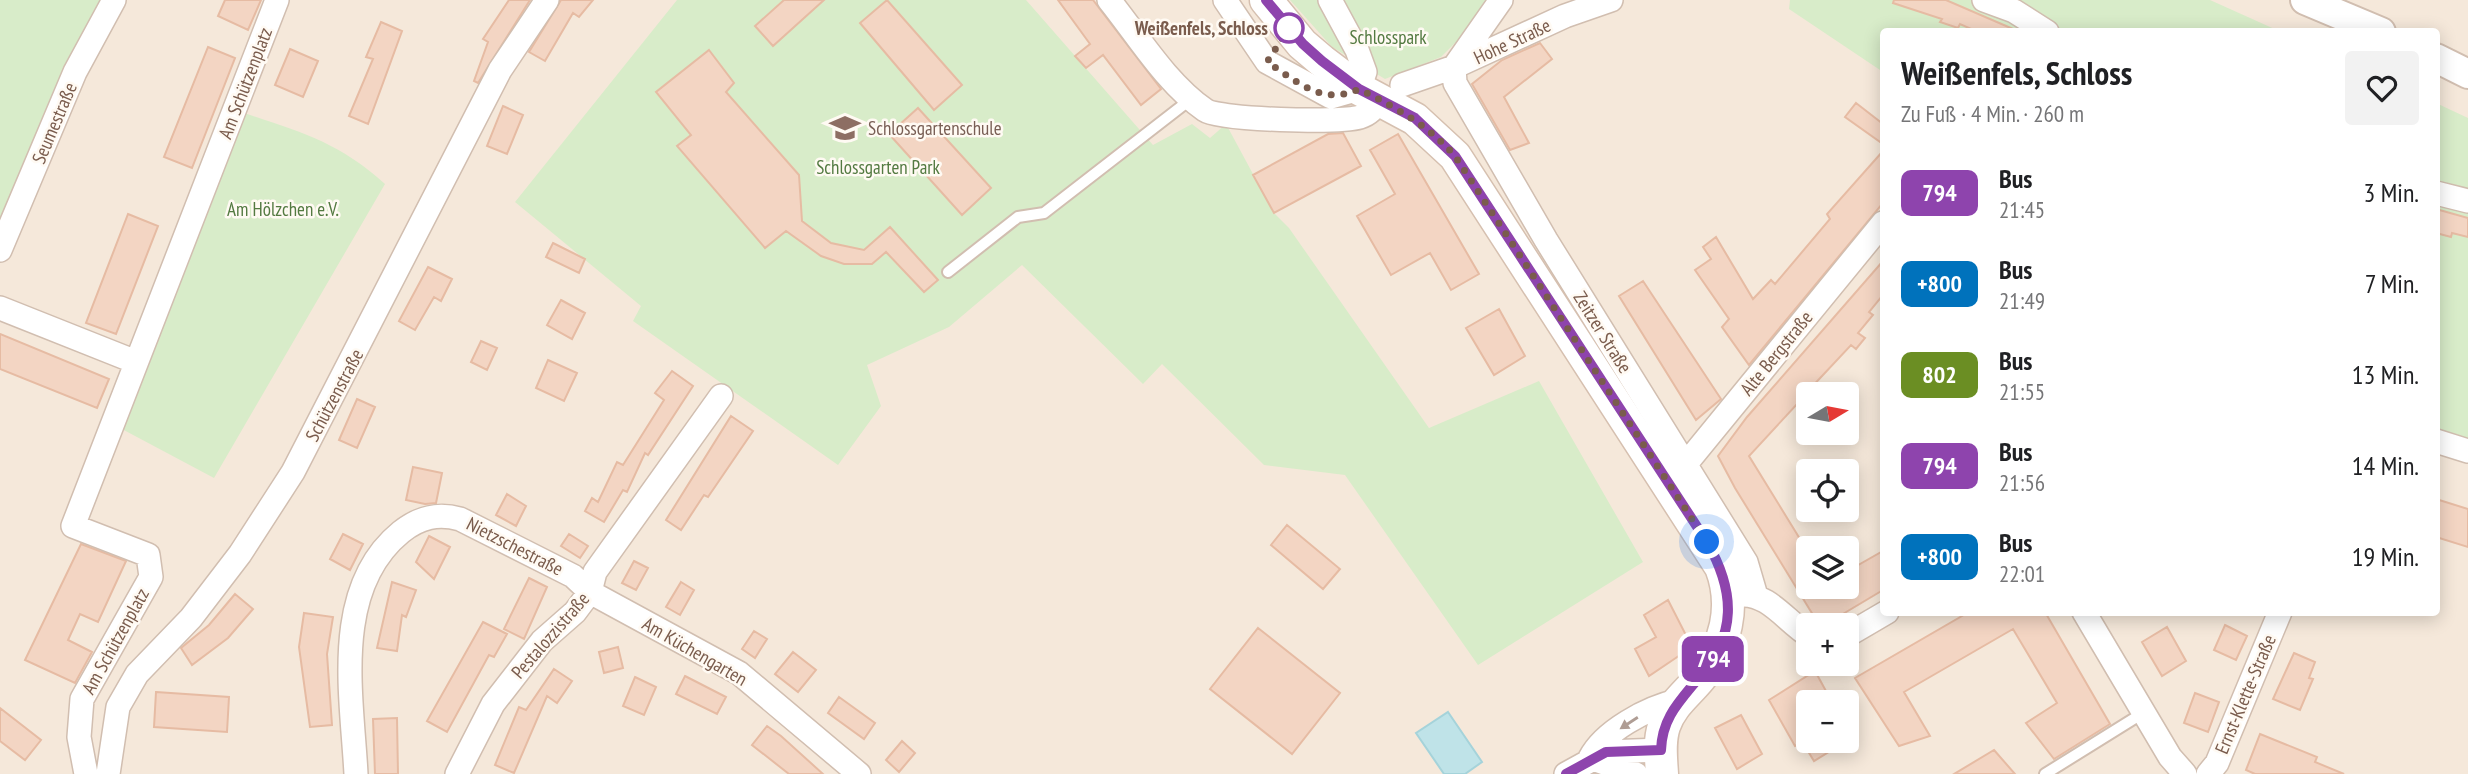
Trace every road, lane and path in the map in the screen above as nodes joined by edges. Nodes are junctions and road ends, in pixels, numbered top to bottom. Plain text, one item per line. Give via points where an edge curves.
1 (114, 0) edge
2 (277, 0) edge
3 (547, 0) edge
4 (1109, 0) edge
5 (1224, 0) edge
6 (1266, 0) edge
7 (1329, 0) edge
8 (1502, 0) edge
9 (1611, 0) edge
10 (1984, 0) edge
11 (2305, 0) edge
12 (2041, 28) edge
13 (2372, 28) edge
14 (2440, 60) edge
15 (1454, 67) junction
16 (2468, 74) edge
17 (1381, 92) junction
18 (1191, 99) junction
19 (2440, 194) edge
20 (2468, 201) edge
21 (1880, 227) edge
22 (0, 250) edge
23 (948, 272) dead end
24 (0, 308) edge
25 (136, 362) junction
26 (721, 396) dead end
27 (2440, 442) edge
28 (2468, 451) edge
29 (1675, 472) junction
30 (590, 592) junction
31 (1742, 596) junction
32 (1880, 616) edge
33 (2086, 616) edge
34 (2278, 616) edge
35 (1796, 628) edge
36 (1859, 628) edge
37 (1677, 701) junction
38 (2143, 713) junction
39 (1590, 758) junction
40 (1662, 762) edge
41 (86, 774) edge
42 (108, 774) edge
43 (356, 774) edge
44 (457, 774) edge
45 (859, 774) edge
46 (1566, 774) edge
47 (1636, 774) edge
48 (2045, 774) edge
49 (2185, 774) edge
50 (2208, 774) edge

1 - 22 street, Seumestraße via 75,72
2 - 25 street, Am Schützenplatz
3 - 42 street, Schützenstraße via 500,70 293,472 240,554 191,618 137,674 118,707
4 - 18 street
5 - 17 street via 1267,62 1331,97
6 - 17 main road, Zeitzer Straße via 1303,44
7 - 17 street via 1365,72
8 - 15 street
9 - 15 street, Hohe Straße
10 - 12 street
11 - 13 street
14 - 16 street
15 - 17 street, Hohe Straße
15 - 29 street, Zeitzer Straße via 1459,94
17 - 18 street via 1369,114 1328,120 1208,113
17 - 29 main road, Zeitzer Straße via 1455,156
18 - 23 lane via 1044,213 1018,217
19 - 20 street
21 - 29 street, Alte Bergstraße
24 - 25 street
25 - 41 street, Am Schützenplatz via 73,526 148,555 151,577 82,699 79,737
26 - 30 street, Pestalozzistraße via 595,572
27 - 28 street
29 - 31 main road, Zeitzer Straße via 1721,567
30 - 43 street, Nietzschestraße via 573,576 460,519 441,514 408,526 375,562 359,595 350,648
30 - 44 street, Pestalozzistraße via 542,641 493,704
30 - 45 street, Am Küchengarten via 739,673
31 - 35 street
31 - 37 main road, Zeitzer Straße via 1718,649 1699,679
32 - 36 street
33 - 38 street
34 - 50 street, Ernst-Klette-Straße via 2217,763
37 -> 39 street, Zeitzer Straße via 1647,711 1597,744
37 - 40 main road, Zeitzer Straße via 1664,726
38 - 48 lane
38 - 49 street via 2169,757
39 - 40 street, Zeitzer Straße via 1606,752
39 - 46 street, Zeitzer Straße
39 - 47 street

